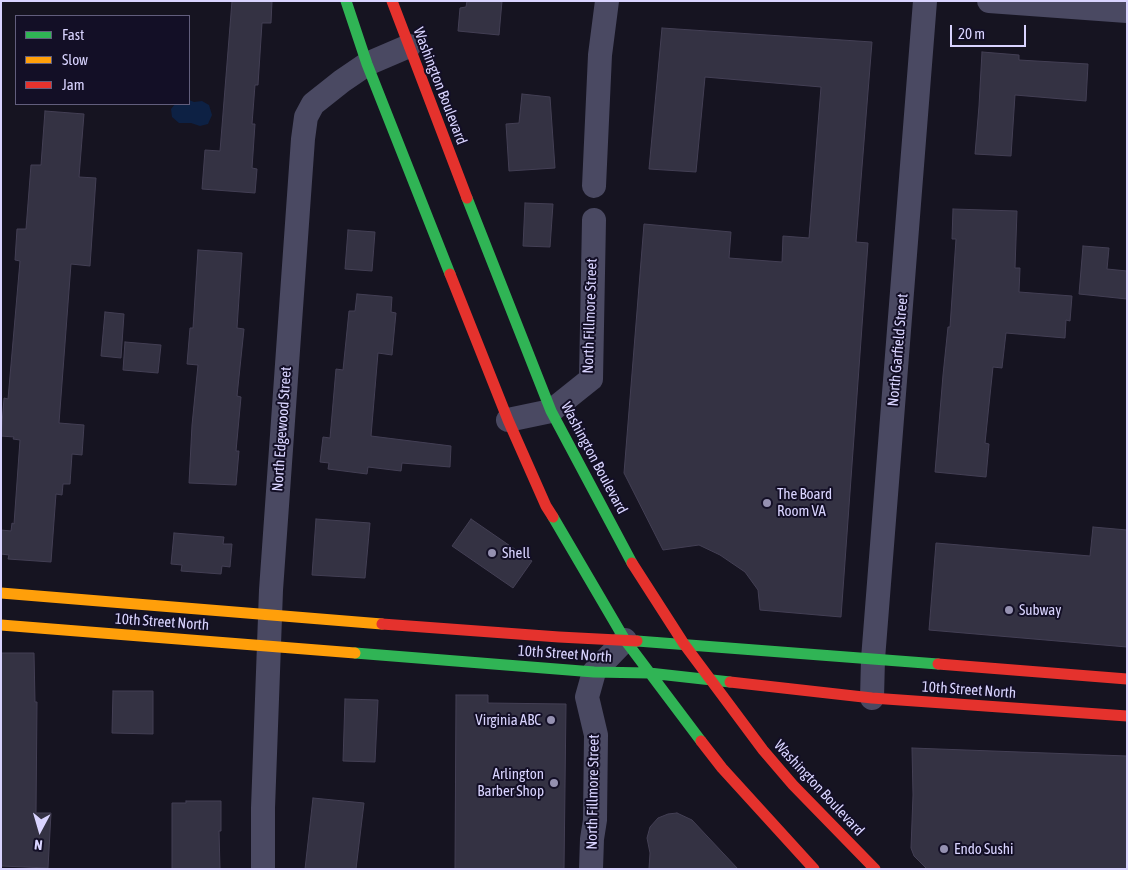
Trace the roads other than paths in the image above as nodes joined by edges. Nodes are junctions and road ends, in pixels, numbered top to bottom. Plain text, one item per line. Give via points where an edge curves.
1 (346, 1) edge
2 (392, 1) edge
3 (606, 1) edge
4 (925, 1) edge
5 (989, 1) edge
6 (1127, 11) edge
7 (409, 46) junction
8 (367, 64) junction
9 (594, 186) dead end
10 (594, 220) dead end
11 (551, 411) junction
12 (508, 420) junction
13 (1, 593) edge
14 (270, 615) junction
15 (1, 625) edge
16 (625, 640) junction
17 (684, 644) junction
18 (269, 646) junction
19 (873, 659) junction
20 (594, 672) junction
21 (649, 673) junction
22 (709, 679) junction
23 (1127, 679) edge
24 (872, 698) junction
25 (1127, 716) edge
26 (262, 869) edge
27 (591, 869) edge
28 (814, 869) edge
29 (875, 869) edge

1 - 8 main road
2 - 7 main road, Washington Boulevard
3 - 9 street
4 - 19 street, North Garfield Street
5 - 6 street
7 - 8 street, North Edgewood Street
7 - 11 main road, Washington Boulevard
8 - 12 main road
8 - 14 street, North Edgewood Street via 313,104 306,117
10 - 11 street, North Fillmore Street via 590,379
11 - 12 street, North Fillmore Street
11 - 17 main road, Washington Boulevard via 637,571
12 - 16 main road via 546,506
13 - 14 main road, 10th Street North
14 - 16 main road, 10th Street North
14 - 18 street, North Edgewood Street
15 - 18 main road, 10th Street North
16 - 17 main road, 10th Street North
16 - 20 street, North Fillmore Street
16 - 21 main road
17 - 19 main road, 10th Street North
17 - 22 main road, Washington Boulevard
18 - 20 main road, 10th Street North
18 - 26 street, North Edgewood Street
19 - 23 main road, 10th Street North
19 - 24 street, North Garfield Street
20 - 21 main road, 10th Street North
20 - 27 street, North Fillmore Street via 587,698 596,735
21 - 22 main road, 10th Street North
21 - 28 main road via 722,768
22 - 24 main road, 10th Street North
22 - 29 main road, Washington Boulevard via 792,784
24 - 25 main road, 10th Street North

